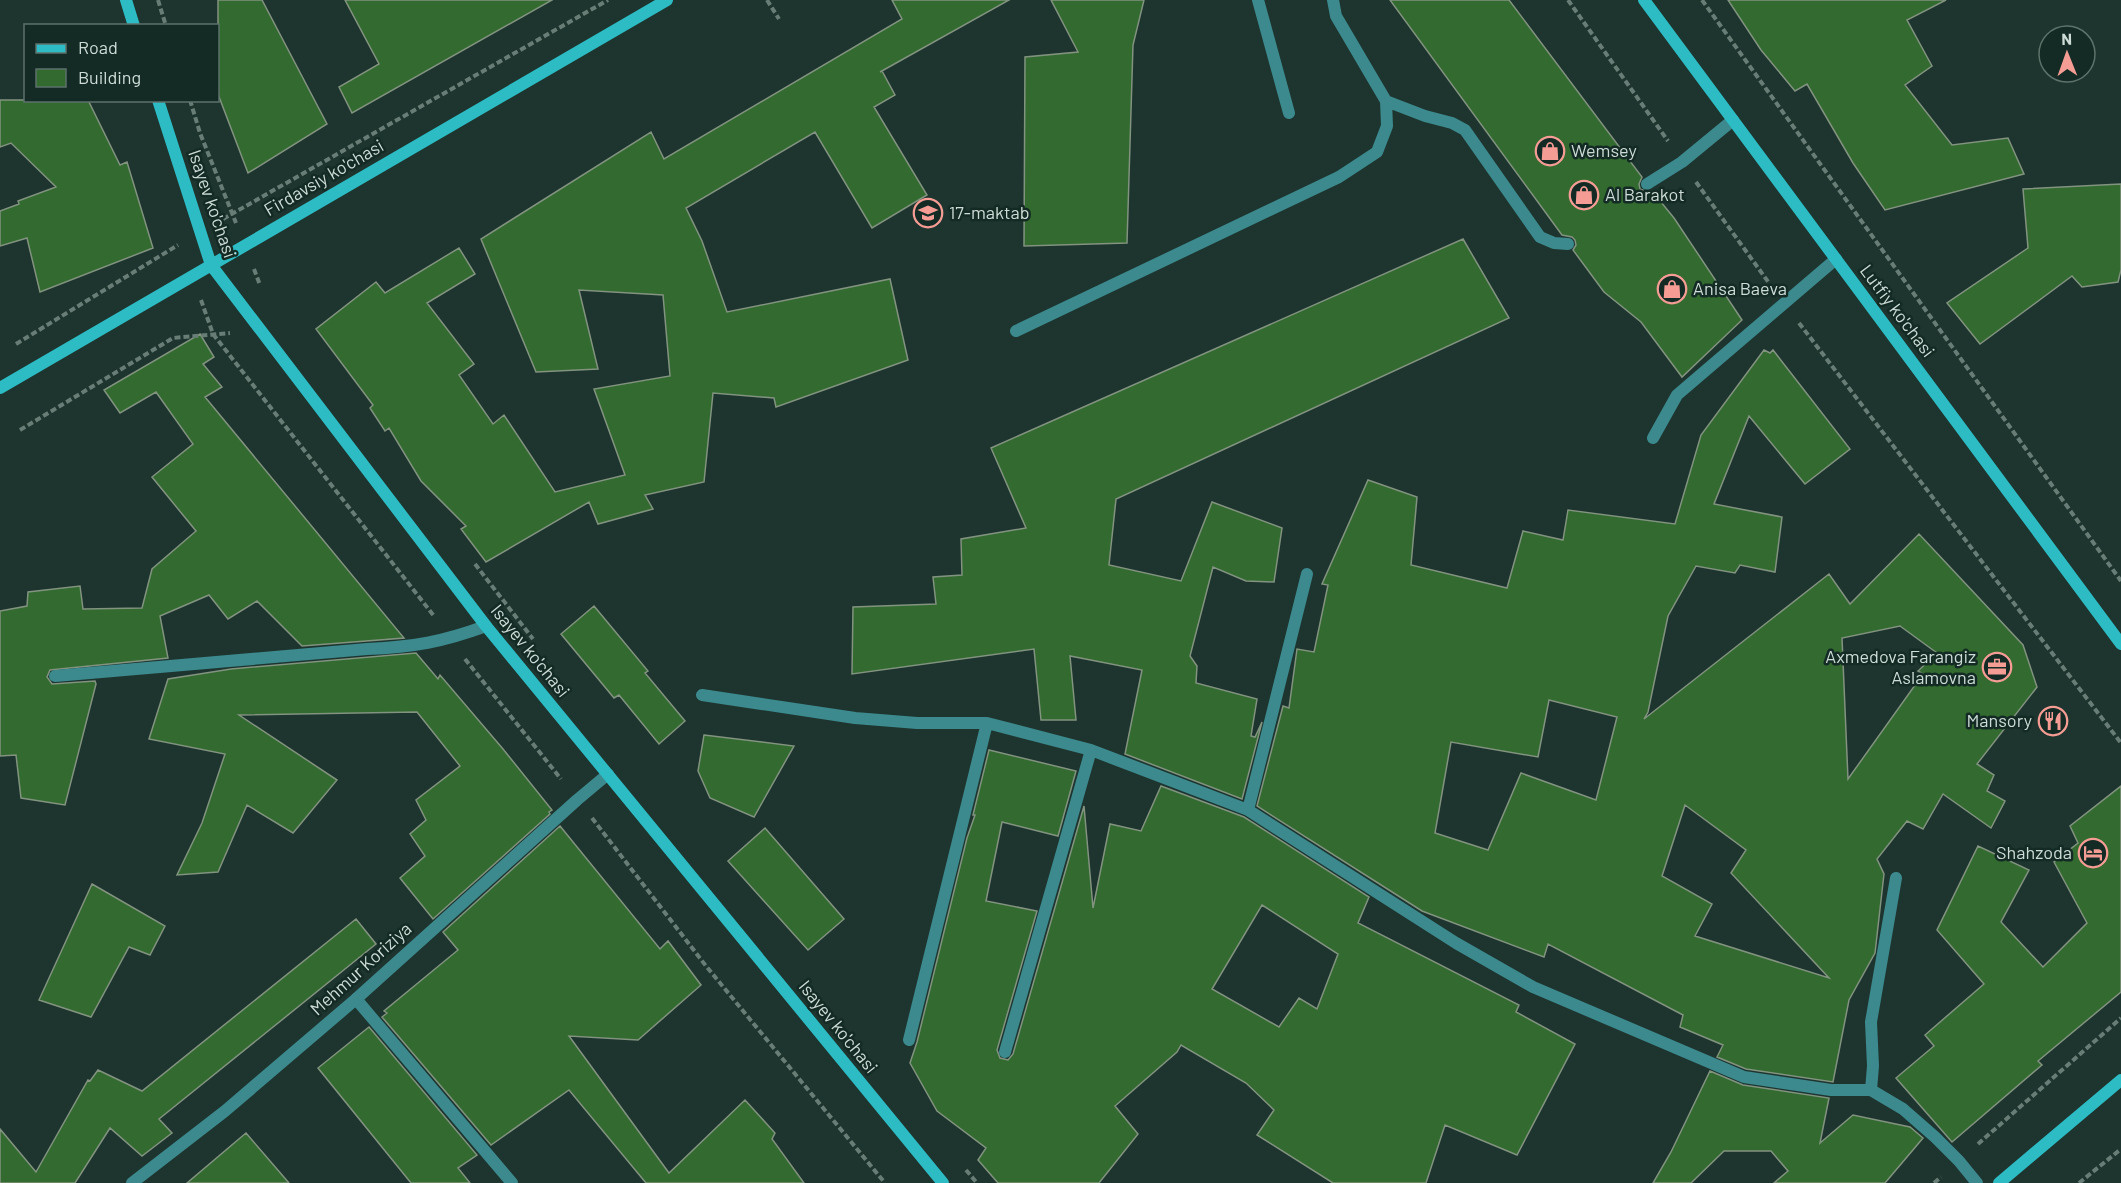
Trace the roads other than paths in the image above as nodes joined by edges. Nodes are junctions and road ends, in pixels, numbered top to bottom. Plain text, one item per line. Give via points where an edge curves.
1 (126, 0) edge
2 (667, 0) edge
3 (1258, 0) edge
4 (1333, 0) edge
5 (1644, 0) edge
6 (134, 24) edge
7 (1386, 101) junction
8 (159, 102) edge
9 (1289, 113) dead end
10 (1733, 120) junction
11 (1647, 184) dead end
12 (1568, 243) dead end
13 (1836, 259) junction
14 (211, 265) junction
15 (1016, 331) dead end
16 (0, 388) edge
17 (1653, 438) dead end
18 (1307, 574) dead end
19 (486, 626) junction
20 (2121, 644) edge
21 (55, 676) dead end
22 (702, 695) dead end
23 (987, 723) junction
24 (1091, 750) junction
25 (608, 774) junction
26 (1248, 810) junction
27 (1896, 878) dead end
28 (356, 999) junction
29 (909, 1040) dead end
30 (1005, 1052) dead end
31 (2121, 1080) edge
32 (1871, 1090) junction
33 (132, 1183) edge
34 (512, 1183) edge
35 (943, 1183) edge
36 (1977, 1183) edge
37 (1999, 1183) edge

1 - 6 main road
2 - 14 main road, Firdavsiy ko'chasi
3 - 9 street
4 - 7 street via 1336,16
5 - 10 main road, Lutfiy ko'chasi
7 - 12 street via 1465,130 1540,237
7 - 15 street via 1387,126 1377,152 1339,177
8 - 14 main road, Isayev ko'chasi
10 - 11 street via 1682,162
10 - 13 main road, Lutfiy ko'chasi
13 - 17 street via 1677,395
13 - 20 main road, Lutfiy ko'chasi
14 - 16 main road, Firdavsiy ko'chasi
14 - 19 main road, Isayev ko'chasi
18 - 26 street
19 - 21 street via 406,648
19 - 25 main road, Isayev ko'chasi
22 - 23 street via 855,718
23 - 24 street
23 - 29 street
24 - 26 street
24 - 30 street
25 - 28 street, Mehmur Koriziya
25 - 35 main road, Isayev ko'chasi
26 - 32 street via 1456,943 1533,987 1744,1077 1831,1090
27 - 32 street via 1871,1022
28 - 33 street, Mehmur Koriziya via 225,1111
28 - 34 street
31 - 37 main road
32 - 36 street via 1903,1109

